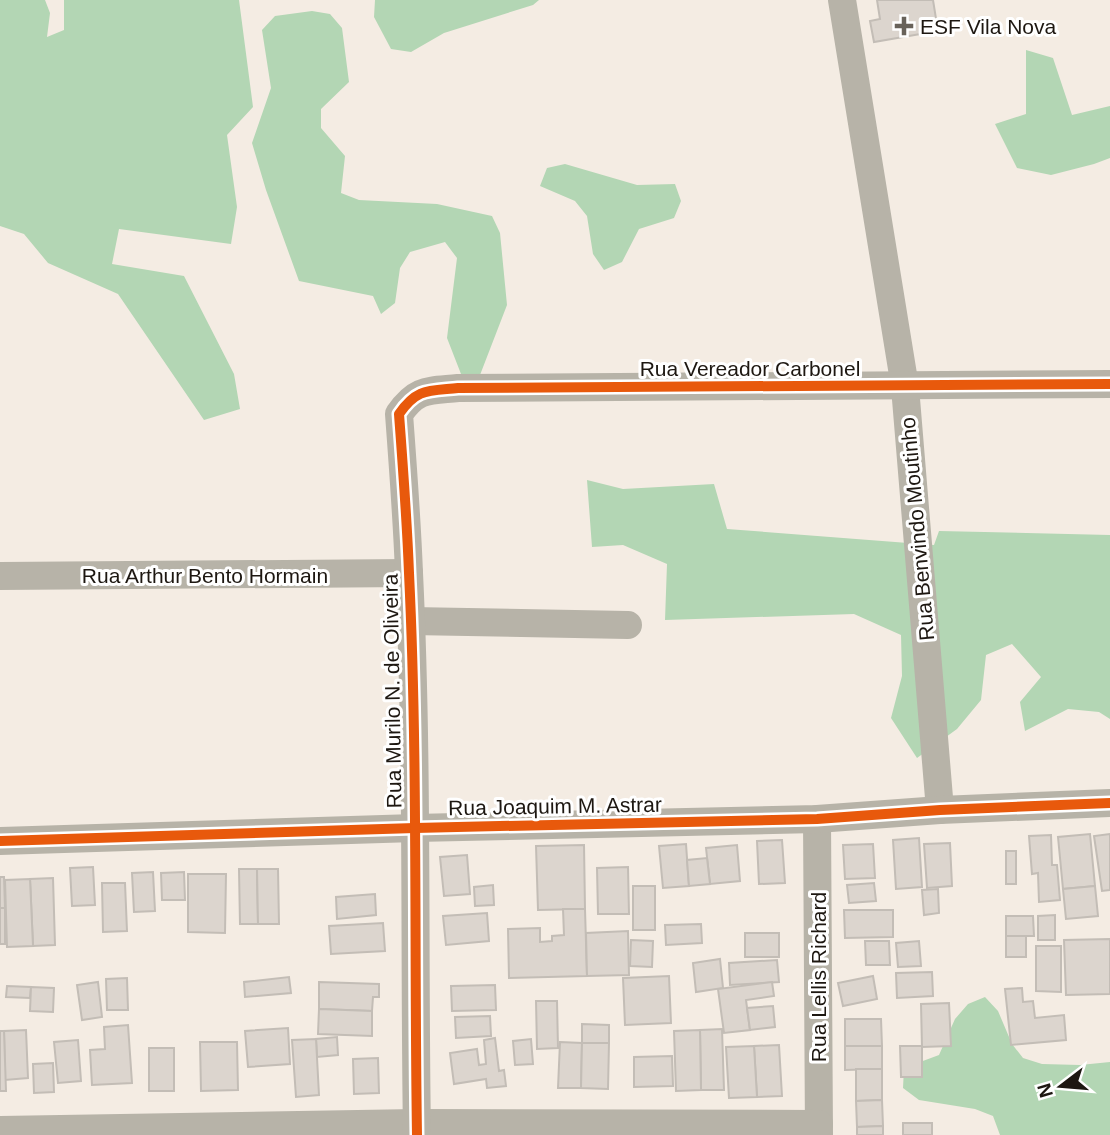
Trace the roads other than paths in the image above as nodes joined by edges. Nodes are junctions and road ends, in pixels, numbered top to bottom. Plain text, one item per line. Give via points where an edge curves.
1 (842, 0) edge
2 (1110, 384) edge
3 (905, 387) junction
4 (399, 414) joint
5 (409, 573) junction
6 (0, 576) edge
7 (411, 621) junction
8 (628, 625) dead end
9 (1110, 803) edge
10 (940, 810) junction
11 (817, 819) junction
12 (415, 828) junction
13 (0, 841) edge
14 (417, 1129) edge
15 (819, 1129) edge
16 (0, 1130) edge

1 - 3 street, Rua Benvindo Moutinho
2 - 3 street, Rua Vereador Carbonel
3 - 4 street, Rua Vereador Carbonel via 458,388 423,392 408,401
3 - 10 street, Rua Benvindo Moutinho
4 - 5 street, Rua Murilo N. de Oliveira
5 - 6 street, Rua Arthur Bento Hormain
5 - 7 street, Rua Murilo N. de Oliveira
7 - 8 street
7 - 12 street, Rua Murilo N. de Oliveira
9 - 10 street, Rua Joaquim M. Astrar
10 - 11 street, Rua Joaquim M. Astrar
11 - 12 street, Rua Joaquim M. Astrar
11 - 15 street, Rua Lellis Richard
12 - 13 street, Rua Joaquim M. Astrar
12 - 14 street, Rua Murilo N. de Oliveira
14 - 15 street
14 - 16 street

